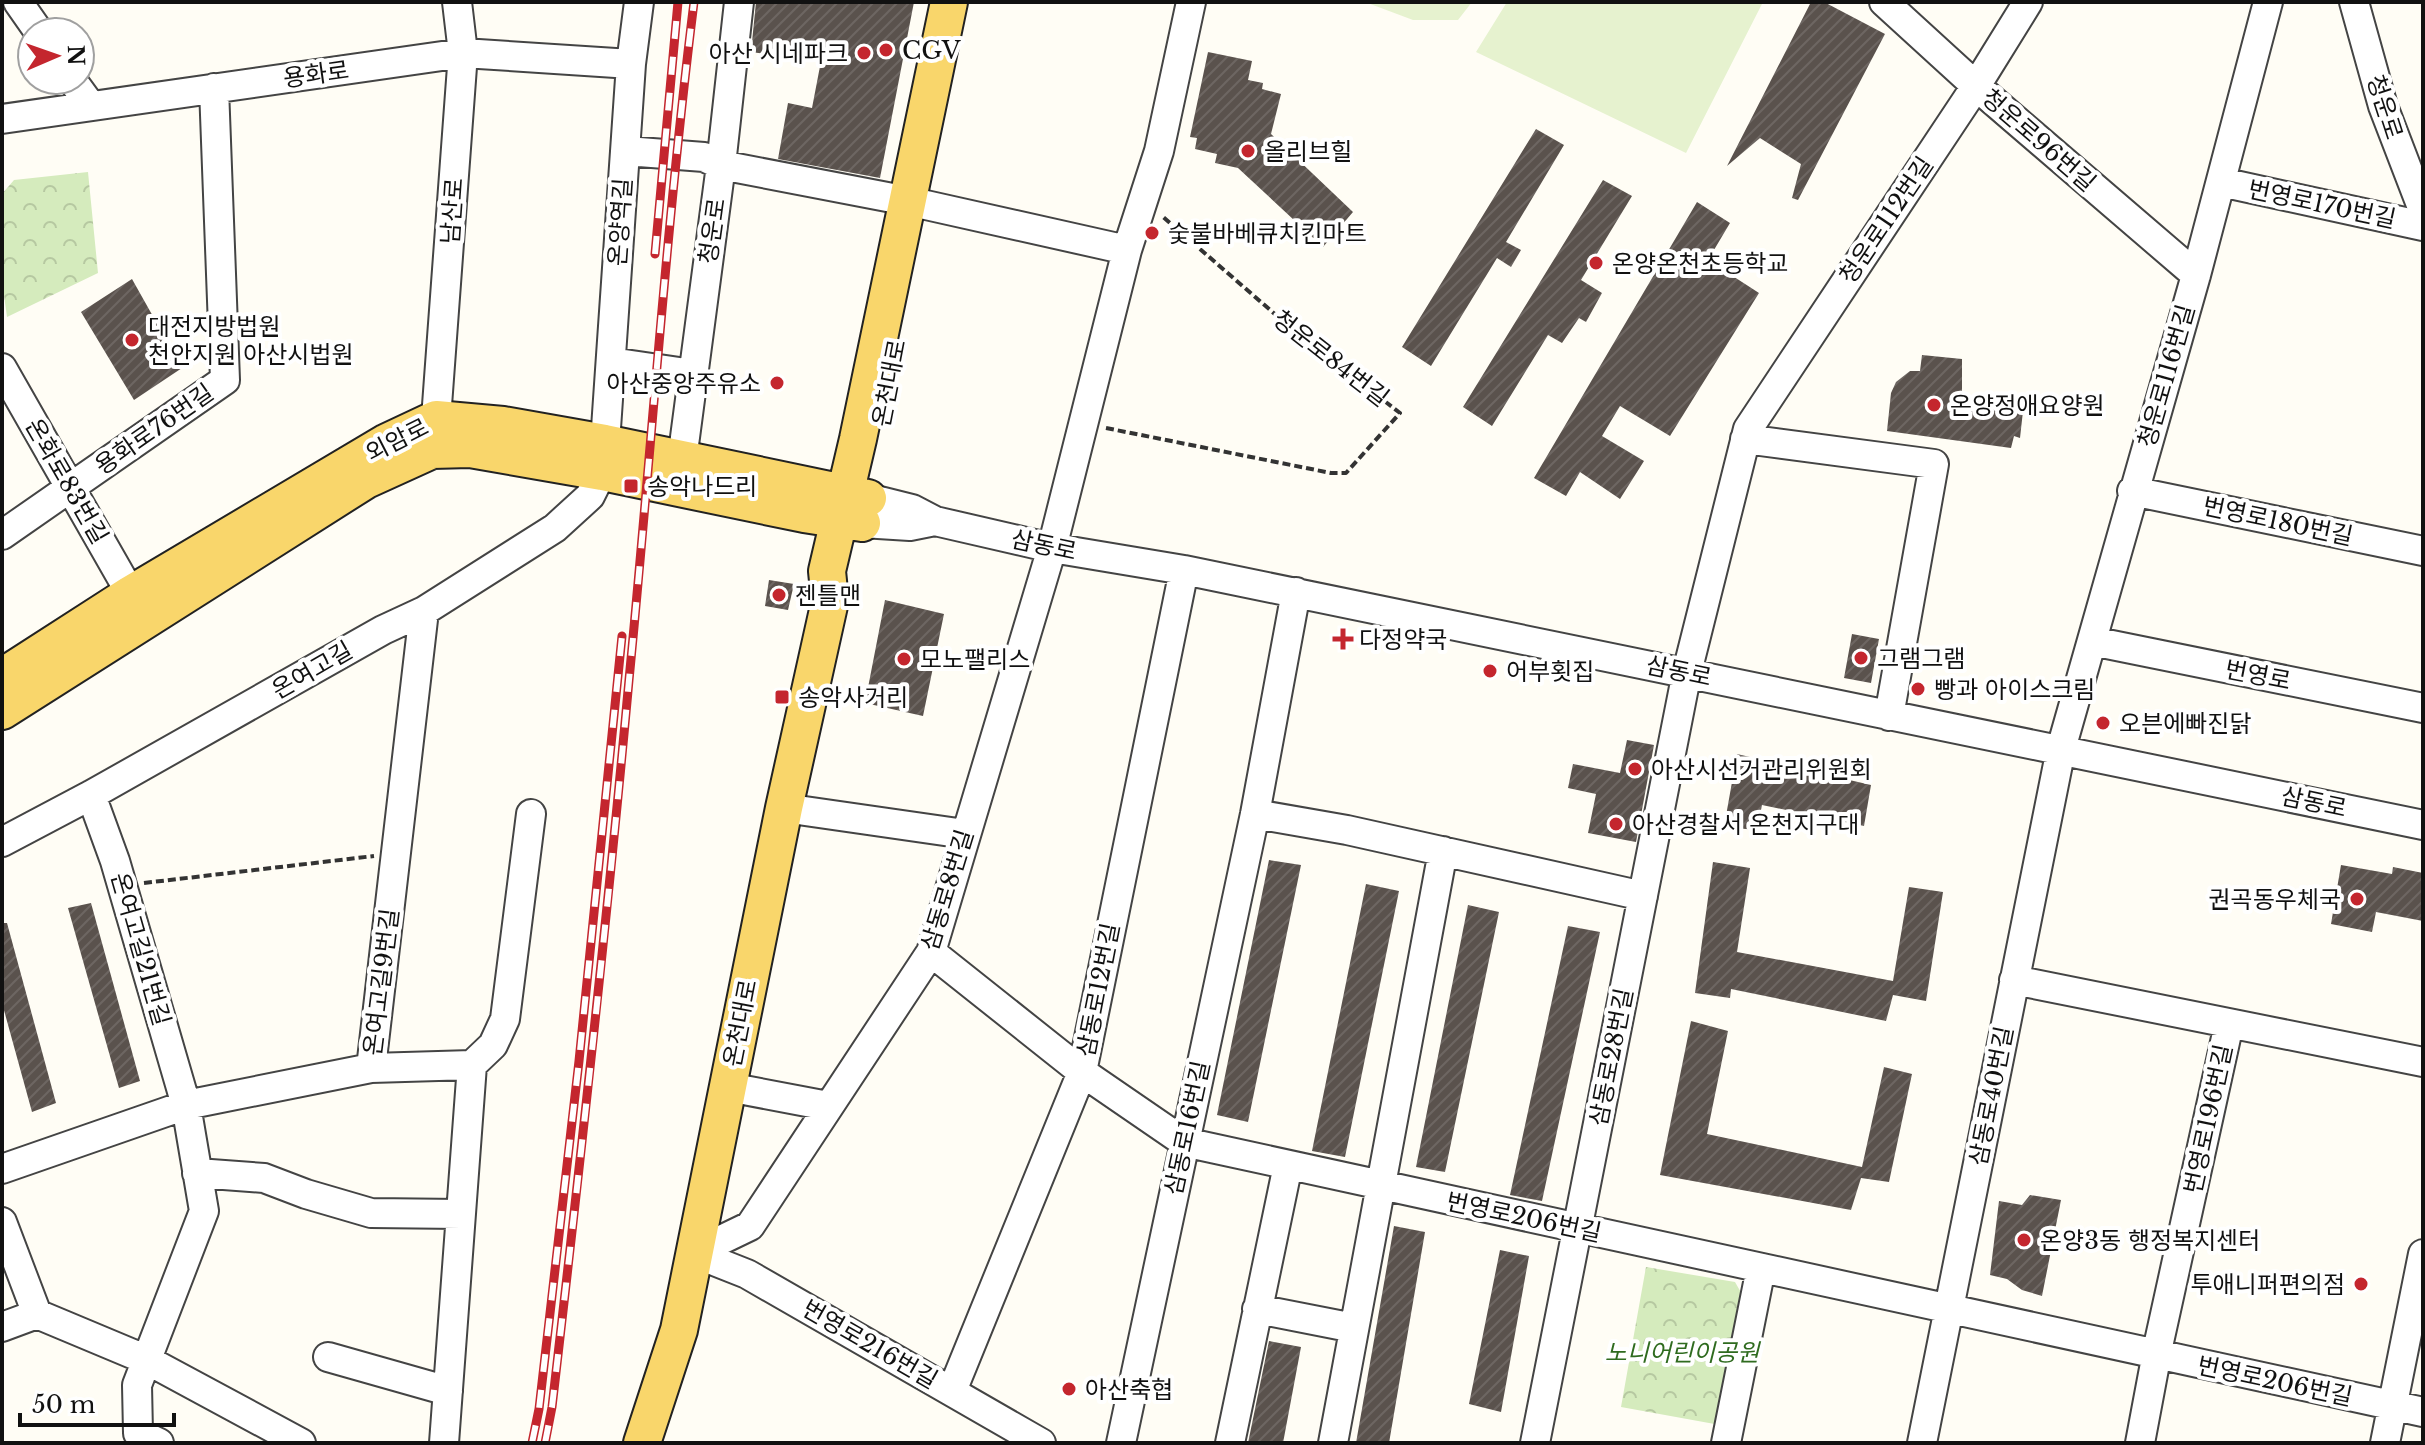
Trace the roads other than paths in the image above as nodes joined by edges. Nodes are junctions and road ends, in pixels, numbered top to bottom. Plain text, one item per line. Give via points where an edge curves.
1 (639, 2) edge
2 (739, 2) edge
3 (949, 2) edge
4 (966, 2) edge
5 (1191, 2) edge
6 (1884, 2) edge
7 (2028, 2) edge
8 (2268, 2) edge
9 (2354, 2) edge
10 (461, 5) edge
11 (463, 53) junction
12 (631, 64) junction
13 (1976, 86) junction
14 (214, 88) junction
15 (84, 96) edge
16 (91, 106) junction
17 (2, 119) edge
18 (626, 151) junction
19 (721, 165) junction
20 (2221, 182) junction
21 (916, 204) junction
22 (2423, 210) edge
23 (2423, 226) edge
24 (1127, 250) junction
25 (2196, 275) junction
26 (611, 362) junction
27 (2, 368) edge
28 (693, 374) junction
29 (10, 400) edge
30 (436, 419) junction
31 (1745, 439) junction
32 (603, 458) junction
33 (682, 460) junction
34 (70, 487) junction
35 (2132, 491) junction
36 (854, 509) junction
37 (2, 535) edge
38 (1052, 548) junction
39 (2423, 551) edge
40 (1184, 570) junction
41 (1296, 592) junction
42 (131, 594) junction
43 (424, 611) junction
44 (2092, 641) junction
45 (1687, 672) junction
46 (2, 677) edge
47 (2423, 708) edge
48 (2, 711) edge
49 (1889, 716) junction
50 (2061, 749) junction
51 (91, 795) junction
52 (784, 808) junction
53 (531, 814) dead end
54 (1255, 814) junction
55 (2423, 825) edge
56 (965, 834) junction
57 (2, 842) edge
58 (1443, 851) junction
59 (1643, 896) junction
60 (931, 952) junction
61 (2014, 980) junction
62 (2229, 1024) junction
63 (2423, 1062) edge
64 (472, 1065) junction
65 (371, 1068) junction
66 (1082, 1072) junction
67 (728, 1087) junction
68 (186, 1105) junction
69 (828, 1106) junction
70 (1184, 1142) junction
71 (1288, 1165) junction
72 (2, 1169) edge
73 (197, 1173) junction
74 (1381, 1185) junction
75 (461, 1214) junction
76 (2, 1222) edge
77 (1577, 1228) junction
78 (694, 1253) junction
79 (2423, 1254) edge
80 (1761, 1268) junction
81 (1257, 1309) junction
82 (1949, 1310) junction
83 (37, 1314) junction
84 (2, 1327) edge
85 (1354, 1328) junction
86 (2157, 1355) junction
87 (328, 1357) dead end
88 (147, 1360) junction
89 (448, 1391) junction
90 (952, 1391) junction
91 (2392, 1406) junction
92 (2423, 1412) edge
93 (159, 1443) edge
94 (301, 1443) edge
95 (444, 1443) edge
96 (642, 1443) edge
97 (1041, 1443) edge
98 (1121, 1443) edge
99 (1230, 1443) edge
100 (1333, 1443) edge
101 (1535, 1443) edge
102 (1726, 1443) edge
103 (1922, 1443) edge
104 (2140, 1443) edge
105 (2385, 1443) edge

1 - 12 street, 온양역길
2 - 19 street, 청운로
3 - 21 main road, 온천대로
4 - 21 main road, 온천대로
5 - 24 street via 1159,151
6 - 13 street, 청운로96번길
7 - 13 street, 청운로112번길
8 - 20 street, 청운로116번길
9 - 22 street, 청운로 via 2383,106
10 - 11 street, 남산로
11 - 12 street, 용화로
11 - 14 street, 용화로
11 - 30 street, 남산로
12 - 18 street, 온양역길
13 - 25 street, 청운로96번길
13 - 31 street, 청운로112번길
14 - 16 street, 용화로
14 - 34 street, 용화로76번길 via 225,380
15 - 16 street
16 - 17 street, 용화로
18 - 19 street via 704,157
18 - 26 street, 온양역길
19 - 21 street
19 - 28 street, 청운로
20 - 23 street, 번영로170번길
20 - 25 street, 청운로116번길
21 - 24 street
21 - 36 main road, 온천대로
24 - 38 street
25 - 35 street, 청운로116번길
26 - 28 street
26 - 32 street, 온양역길
27 - 29 street, 온화로83번길
28 - 33 street, 청운로
29 - 34 street, 온화로83번길
30 - 32 main road, 외암로 via 503,425
30 - 42 main road, 외암로 via 387,442
31 - 45 street, 청운로112번길
31 - 49 street via 1934,464
32 - 33 main road, 외암로
32 - 36 main road, 외암로
32 - 43 street, 온여고길 via 590,496 555,528
32 - 48 main road, 외암로 via 432,450 366,480
33 - 36 main road, 외암로
34 - 37 street, 용화로76번길
34 - 42 street, 온화로83번길
35 - 39 street, 번영로180번길
35 - 44 street, 청운로116번길
36 - 38 street, 삼동로 via 912,509 935,521
36 - 52 main road, 온천대로 via 849,572 830,601
38 - 40 street, 삼동로
38 - 56 street, 삼동로8번길
40 - 41 street, 삼동로
40 - 66 street, 삼동로12번길
41 - 45 street, 삼동로
41 - 54 street, 삼동로16번길
42 - 46 main road, 외암로
43 - 51 street, 온여고길
43 - 65 street, 온여고길9번길
44 - 47 street, 번영로
44 - 50 street, 청운로116번길
45 - 49 street, 삼동로
45 - 59 street, 삼동로28번길
49 - 50 street, 삼동로
50 - 55 street, 삼동로
50 - 61 street, 삼동로40번길
51 - 57 street, 온여고길
51 - 68 street, 온여고길21번길 via 123,885
52 - 56 street
52 - 67 main road, 온천대로
53 - 64 street via 505,1019 493,1045
54 - 58 street
54 - 70 street, 삼동로16번길
56 - 60 street, 삼동로8번길
58 - 59 street
58 - 74 street
59 - 77 street, 삼동로28번길
60 - 66 street, 번영로206번길
60 - 69 street, 삼동로8번길
61 - 62 street, 번영로196번길
61 - 82 street, 삼동로40번길
62 - 63 street, 번영로196번길
62 - 86 street, 번영로196번길
64 - 65 street, 온여고길9번길
64 - 75 street
65 - 68 street
66 - 70 street, 번영로206번길
66 - 90 street, 삼동로12번길
67 - 69 street
67 - 78 main road, 온천대로
68 - 72 street
68 - 73 street, 온여고길21번길
69 - 78 street, 삼동로8번길 via 750,1226
70 - 71 street, 번영로206번길
70 - 98 street, 삼동로16번길
71 - 74 street, 번영로206번길
71 - 81 street
73 - 75 street via 264,1178 371,1213
73 - 88 street, 온여고길21번길 via 204,1211
74 - 77 street, 번영로206번길
74 - 85 street
75 - 89 street
76 - 83 street
77 - 80 street, 번영로206번길
77 - 101 street, 삼동로28번길
78 - 90 street, 번영로216번길 via 747,1274
78 - 96 main road, 온천대로 via 679,1330
79 - 91 street
80 - 82 street, 번영로206번길
80 - 102 street
81 - 85 street
81 - 99 street
82 - 86 street, 번영로206번길
82 - 103 street, 삼동로40번길
83 - 84 street
83 - 88 street
85 - 100 street
86 - 91 street, 번영로206번길
86 - 104 street
87 - 89 street
88 - 93 street, 온여고길21번길 via 137,1385 138,1433
88 - 94 street
89 - 95 street
90 - 97 street, 번영로216번길
91 - 92 street, 번영로206번길
91 - 105 street

